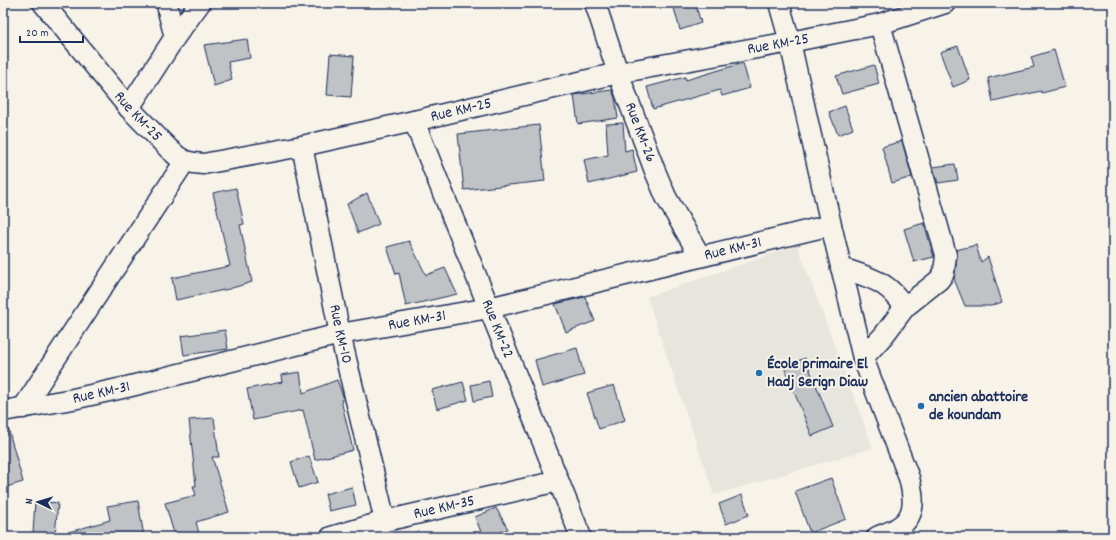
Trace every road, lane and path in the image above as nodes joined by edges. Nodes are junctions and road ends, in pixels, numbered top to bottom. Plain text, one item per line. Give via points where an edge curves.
1 (43, 3) edge
2 (168, 3) edge
3 (200, 3) edge
4 (595, 3) edge
5 (778, 3) edge
6 (934, 5) edge
7 (880, 24) junction
8 (175, 37) junction
9 (790, 42) junction
10 (618, 73) junction
11 (129, 108) junction
12 (414, 121) junction
13 (302, 146) junction
14 (185, 161) junction
15 (831, 225) junction
16 (700, 256) junction
17 (841, 268) junction
18 (905, 307) junction
19 (489, 308) junction
20 (340, 334) junction
21 (863, 358) junction
22 (22, 408) junction
23 (3, 410) edge
24 (558, 481) junction
25 (385, 521) junction
26 (331, 537) edge
27 (581, 537) edge
28 (877, 537) edge

1 - 11 street, Rue KM-25
2 - 8 street
3 - 8 street
4 - 10 street, Rue KM-26
5 - 9 street
6 - 7 street, Rue KM-25
7 - 9 street, Rue KM-25
7 - 18 street via 946,255 944,273 939,280
8 - 11 street
9 - 10 street, Rue KM-25
9 - 15 street
10 - 12 street, Rue KM-25
10 - 16 street, Rue KM-26 via 666,197
11 - 14 street, Rue KM-25 via 173,153
12 - 13 street, Rue KM-25
12 - 19 street, Rue KM-22
13 - 14 street, Rue KM-25 via 203,164
13 - 20 street, Rue KM-10
14 - 22 street
15 - 16 street, Rue KM-31
15 - 17 street
16 - 19 street, Rue KM-31
17 - 18 street via 886,286
17 - 21 street
18 - 21 street
19 - 20 street, Rue KM-31
19 - 24 street, Rue KM-22
20 - 22 street, Rue KM-31 via 127,387
20 - 25 street, Rue KM-10
21 - 28 street via 913,494 913,507 908,518 898,528
22 - 23 street, Rue KM-31
24 - 25 street, Rue KM-35
24 - 27 street, Rue KM-22
25 - 26 street, Rue KM-35

